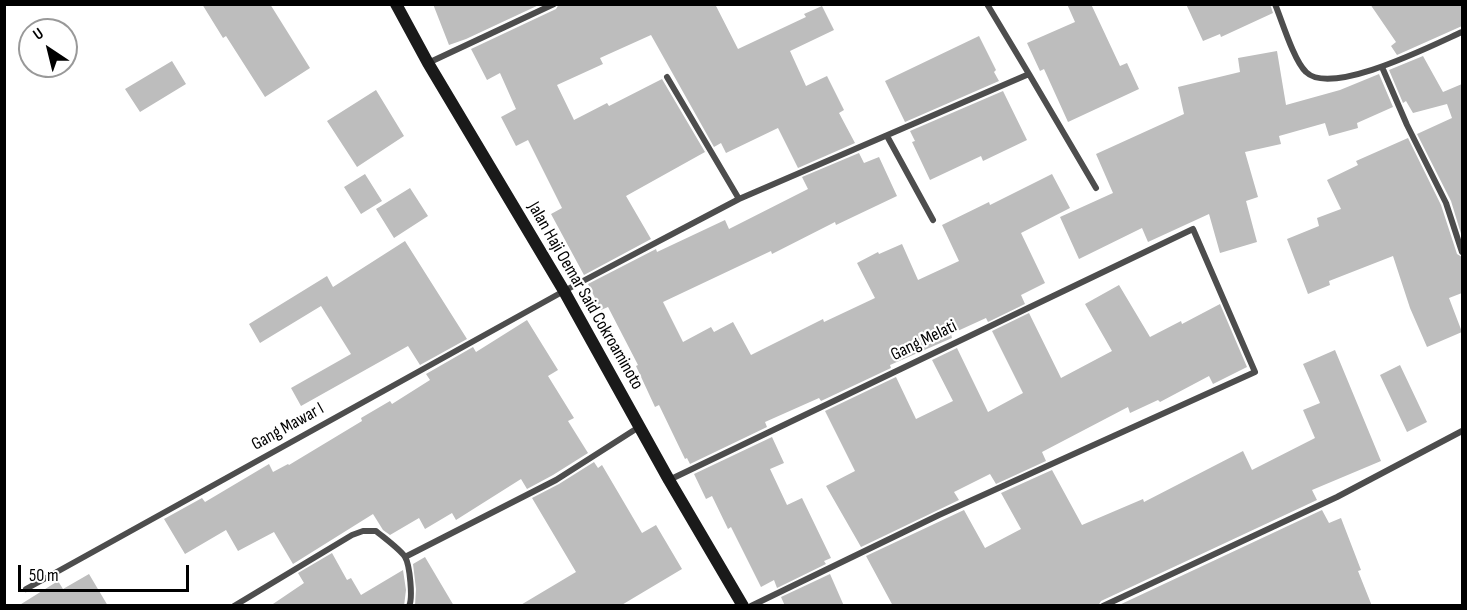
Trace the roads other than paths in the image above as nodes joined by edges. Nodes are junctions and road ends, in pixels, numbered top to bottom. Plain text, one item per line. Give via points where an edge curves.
1 (396, 4) edge
2 (554, 4) edge
3 (987, 4) edge
4 (1275, 4) edge
5 (1462, 33) edge
6 (428, 63) junction
7 (1382, 67) junction
8 (1029, 74) junction
9 (668, 77) dead end
10 (887, 136) junction
11 (1096, 188) dead end
12 (739, 199) junction
13 (933, 220) dead end
14 (1462, 252) edge
15 (564, 291) junction
16 (639, 427) junction
17 (1462, 431) edge
18 (669, 480) junction
19 (405, 557) junction
20 (26, 589) dead end
21 (234, 606) edge
22 (410, 606) edge
23 (743, 606) edge
24 (751, 606) edge
25 (1103, 606) edge

1 - 6 main road, Jalan Haji Oemar Said Cokroaminoto
2 - 6 street
3 - 8 street
4 - 7 street via 1299,62 1314,78 1332,80
5 - 7 street
6 - 15 main road, Jalan Haji Oemar Said Cokroaminoto
7 - 14 street via 1446,202
8 - 10 street, Gang Mawar I
8 - 11 street
9 - 12 street
10 - 12 street, Gang Mawar I
10 - 13 street
12 - 15 street, Gang Mawar I
15 - 16 main road, Jalan Haji Oemar Said Cokroaminoto
15 - 20 street, Gang Mawar I
16 - 18 main road, Jalan Haji Oemar Said Cokroaminoto
16 - 19 street via 556,480
17 - 25 street via 1337,497
18 - 23 main road, Jalan Haji Oemar Said Cokroaminoto
18 - 24 street, Gang Melati via 1193,229 1255,372 929,520
19 - 21 street via 376,531 363,531
19 - 22 street via 412,594

